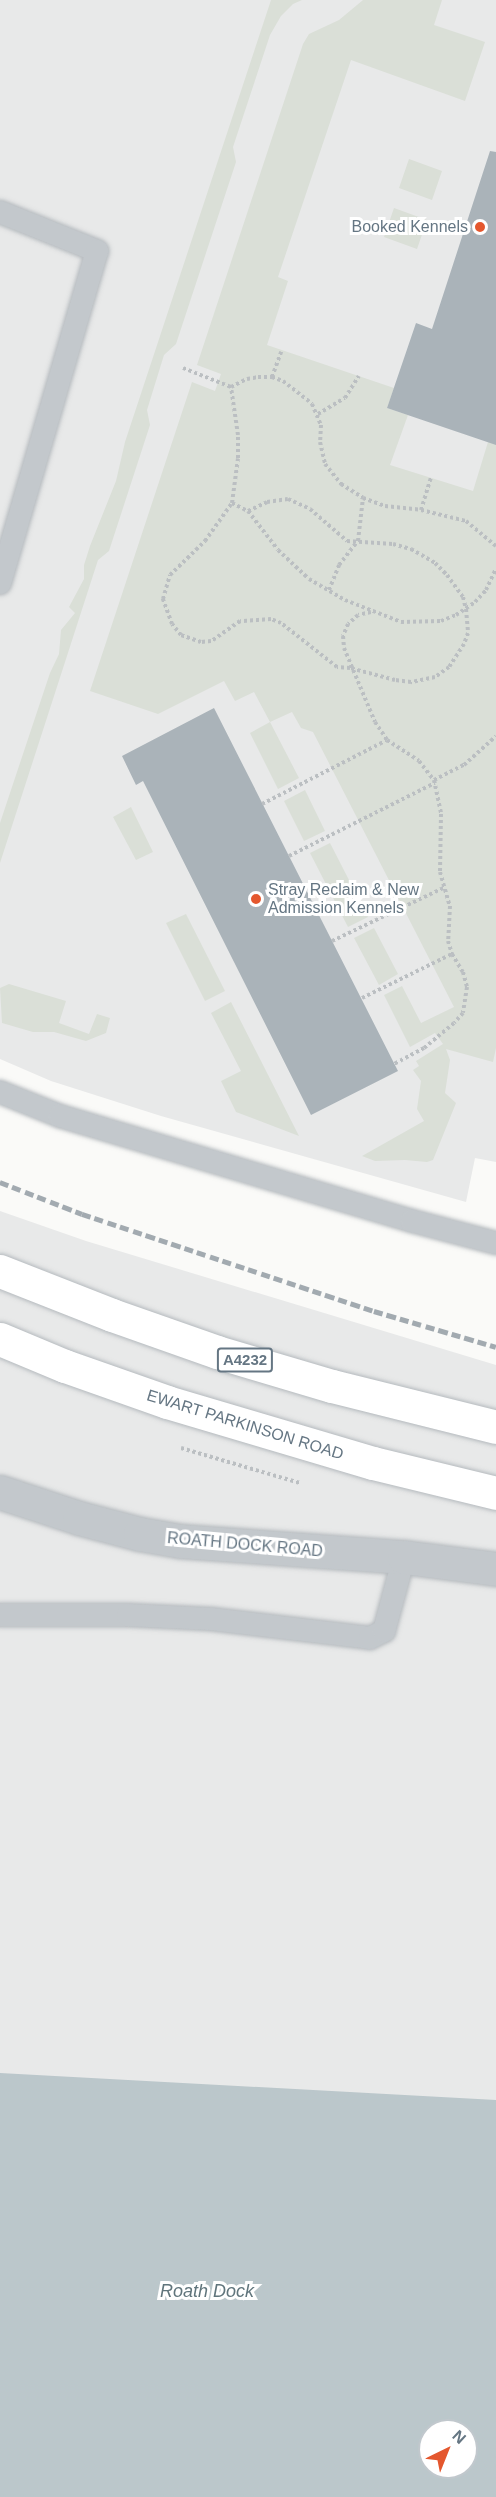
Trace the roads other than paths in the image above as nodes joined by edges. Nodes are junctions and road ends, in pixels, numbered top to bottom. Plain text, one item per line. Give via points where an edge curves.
1 (0, 212) edge
2 (0, 583) edge
3 (0, 1092) edge
4 (496, 1243) edge
5 (0, 1271) edge
6 (0, 1339) edge
7 (496, 1427) edge
8 (0, 1492) edge
9 (496, 1493) edge
10 (404, 1557) junction
11 (496, 1569) edge
12 (0, 1615) edge

1 - 2 lane via 98,251
3 - 4 lane via 60,1116
5 - 7 main road, A4232 via 217,1352 354,1392
6 - 9 main road, EWART PARKINSON ROAD via 166,1402 351,1457
8 - 10 street, ROATH DOCK ROAD via 79,1518 180,1541
10 - 11 street, ROATH DOCK ROAD
10 - 12 lane via 384,1631 370,1638 199,1619

